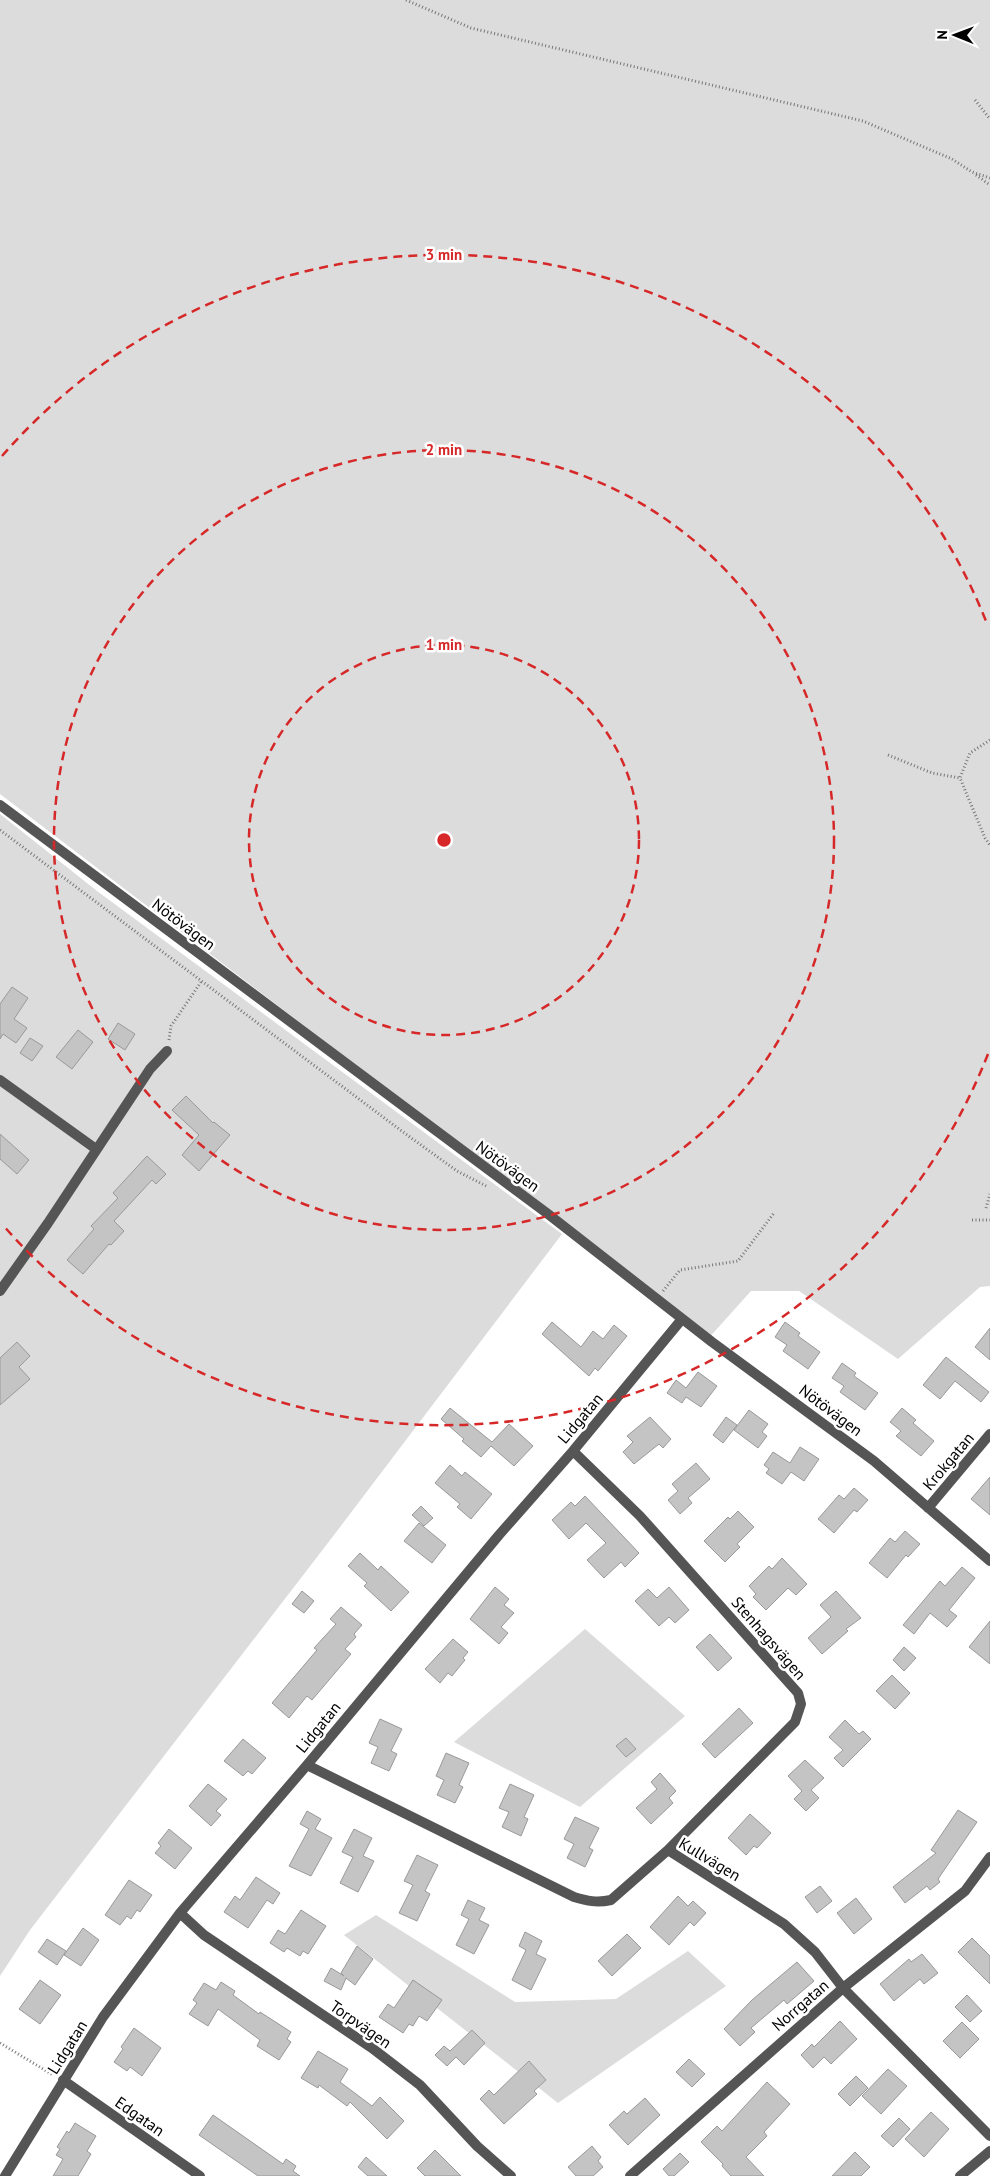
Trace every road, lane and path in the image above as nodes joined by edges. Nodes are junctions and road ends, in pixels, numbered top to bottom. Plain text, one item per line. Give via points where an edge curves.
1 (406, 0) edge
2 (975, 100) dead end
3 (990, 119) edge
4 (972, 172) junction
5 (990, 178) edge
6 (990, 185) edge
7 (990, 740) edge
8 (888, 755) dead end
9 (960, 778) junction
10 (0, 805) edge
11 (0, 830) edge
12 (990, 845) edge
13 (201, 982) junction
14 (167, 1051) joint
15 (0, 1080) edge
16 (96, 1149) junction
17 (492, 1189) dead end
18 (990, 1196) edge
19 (986, 1208) dead end
20 (774, 1213) dead end
21 (972, 1220) dead end
22 (990, 1220) edge
23 (0, 1291) edge
24 (656, 1299) junction
25 (682, 1319) junction
26 (990, 1434) edge
27 (573, 1451) junction
28 (928, 1508) junction
29 (990, 1562) edge
30 (307, 1765) junction
31 (668, 1850) junction
32 (990, 1857) edge
33 (180, 1913) junction
34 (843, 1988) junction
35 (0, 2043) edge
36 (63, 2080) junction
37 (990, 2136) edge
38 (990, 2151) edge
39 (5, 2176) edge
40 (200, 2176) edge
41 (511, 2176) edge
42 (630, 2176) edge
43 (960, 2176) edge

1 - 4 path via 470,28 863,121 952,158
2 - 3 path
4 - 5 path
4 - 6 path
7 - 9 path via 970,753
8 - 9 path via 932,773
9 - 12 path
10 - 24 street, Nötövägen via 548,1214
11 - 13 path
13 - 14 path via 171,1026
13 - 17 path via 450,1166
14 - 16 street via 150,1069
15 - 16 street
16 - 23 street
18 - 19 path
20 - 24 path via 738,1261 680,1270
21 - 22 path
24 - 25 street, Nötövägen
25 - 27 street, Lidgatan
25 - 28 street, Nötövägen via 874,1461
26 - 28 street, Krokgatan
27 - 30 street, Lidgatan
27 - 31 street, Stenhagsvägen via 640,1516 798,1693 801,1704 795,1722
28 - 29 street, Nötövägen
30 - 31 street, Kullvägen via 587,1901 611,1900
30 - 33 street, Lidgatan
31 - 34 street, Kullvägen via 784,1924 815,1952
32 - 34 street, Norrgatan via 966,1891
33 - 36 street, Lidgatan via 103,2017
33 - 41 street, Torpvägen via 204,1935 372,2048 420,2085 476,2146
34 - 37 street, Kullvägen
34 - 42 street, Norrgatan
35 - 36 path
36 - 39 street, Lidgatan
36 - 40 street, Edgatan
38 - 43 street

